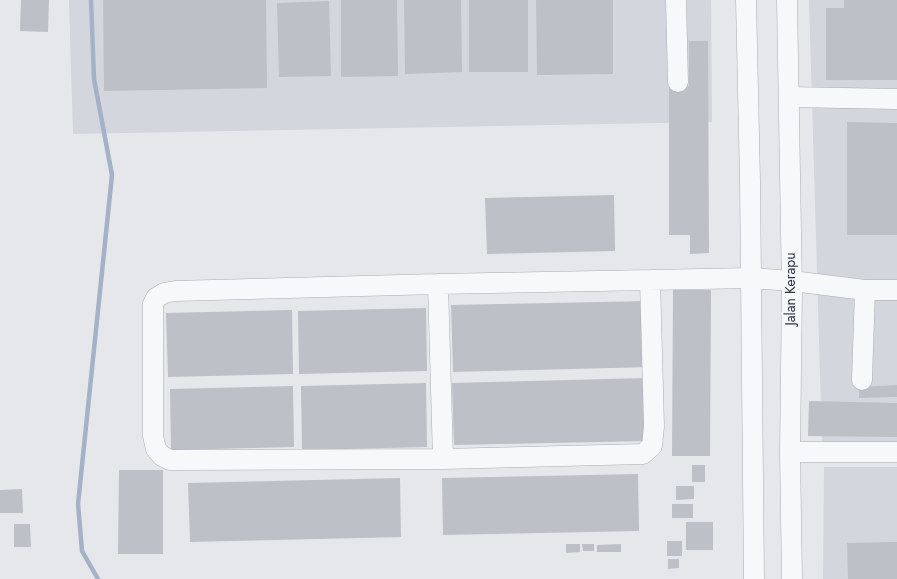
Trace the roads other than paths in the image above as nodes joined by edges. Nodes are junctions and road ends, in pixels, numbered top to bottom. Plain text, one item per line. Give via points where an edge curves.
1 (676, 0) edge
2 (746, 0) edge
3 (787, 0) edge
4 (678, 82) dead end
5 (789, 97) junction
6 (897, 99) edge
7 (751, 278) junction
8 (650, 280) junction
9 (792, 281) junction
10 (438, 284) junction
11 (865, 290) junction
12 (897, 290) edge
13 (862, 380) dead end
14 (790, 452) junction
15 (897, 452) edge
16 (443, 459) junction
17 (754, 579) edge
18 (792, 579) edge

1 - 4 street
2 - 7 street
3 - 5 street, Jalan Kerapu
5 - 6 street
5 - 9 street, Jalan Kerapu
7 - 8 street
7 - 9 street
7 - 17 street
8 - 10 street
8 - 16 street via 654,426 652,446 643,454
9 - 11 street
9 - 14 street, Jalan Kerapu
10 - 16 street
10 - 16 street via 175,291 156,298 152,304 152,436 156,449 170,460
11 - 12 street
11 - 13 street
14 - 15 street
14 - 18 street, Jalan Kerapu

